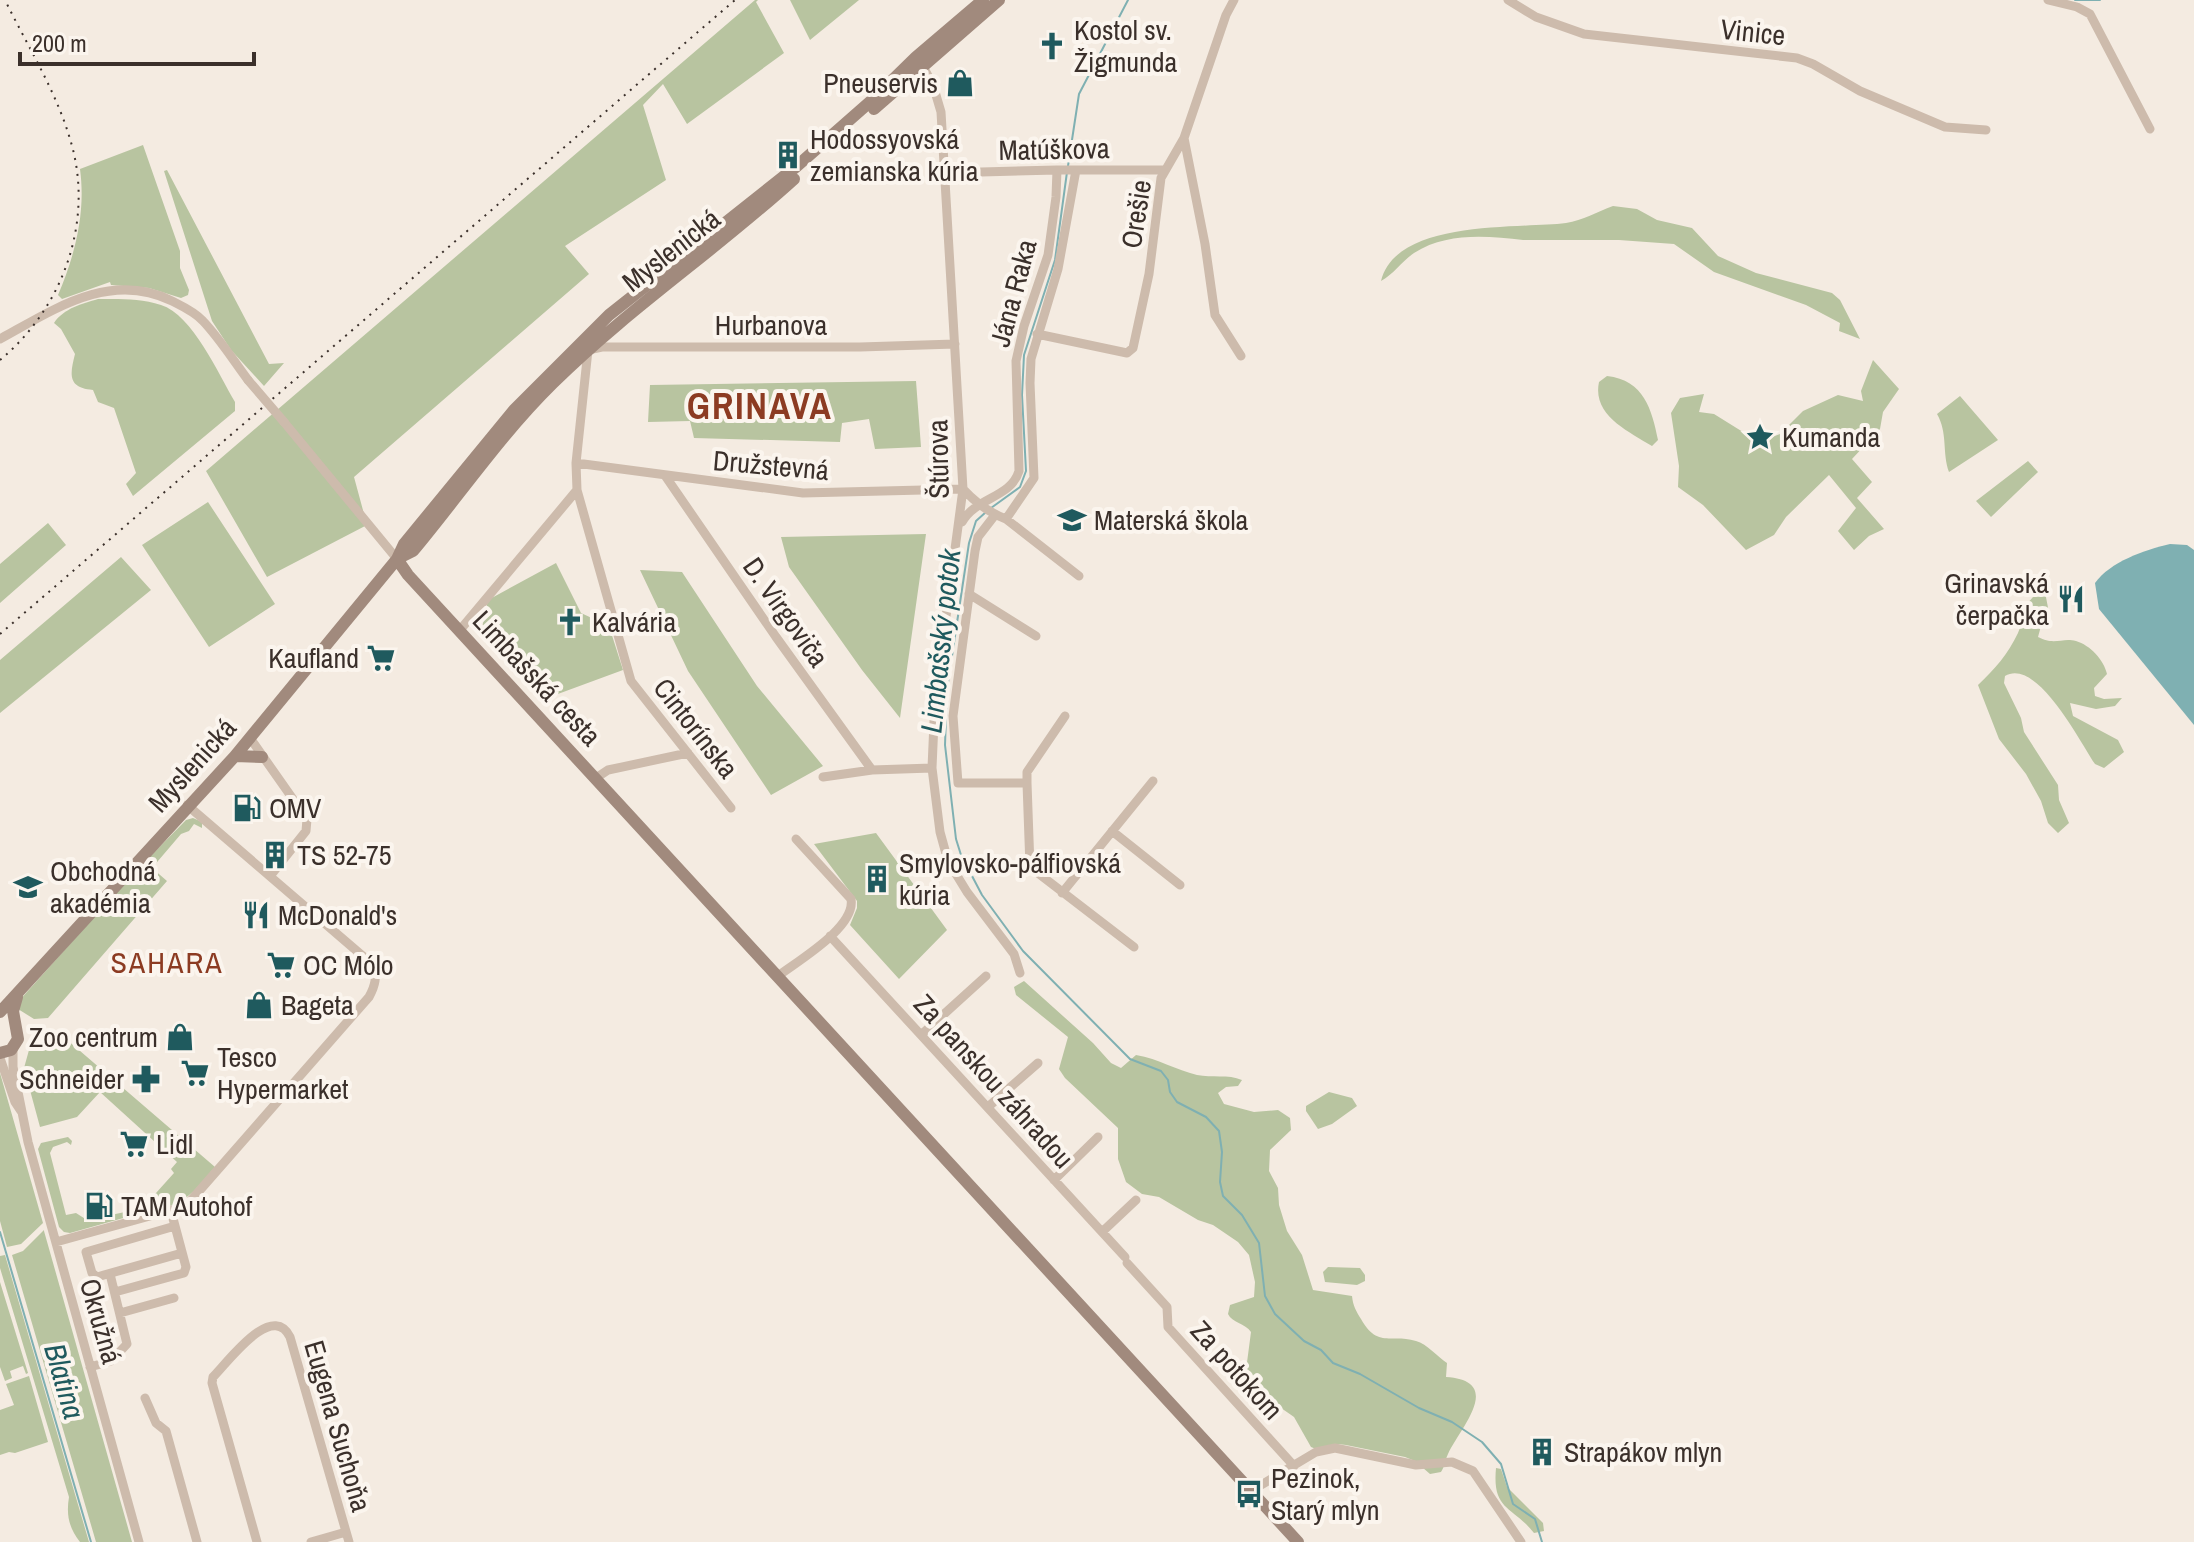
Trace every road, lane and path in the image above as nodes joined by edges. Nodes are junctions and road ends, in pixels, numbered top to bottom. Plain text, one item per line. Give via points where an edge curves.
1 (983, 0) edge
2 (999, 0) edge
3 (1234, 0) edge
4 (1508, 0) edge
5 (2048, 0) edge
6 (920, 62) junction
7 (2150, 129) dead end
8 (1986, 130) dead end
9 (1184, 138) junction
10 (1059, 170) junction
11 (1075, 170) junction
12 (1165, 170) junction
13 (944, 173) junction
14 (1037, 334) junction
15 (0, 339) edge
16 (955, 344) junction
17 (588, 350) junction
18 (1241, 356) dead end
19 (576, 463) junction
20 (666, 477) junction
21 (963, 489) junction
22 (577, 490) junction
23 (980, 504) junction
24 (995, 515) junction
25 (1006, 519) junction
26 (959, 528) junction
27 (397, 559) junction
28 (1079, 576) dead end
29 (969, 594) junction
30 (460, 630) junction
31 (1036, 636) dead end
32 (1065, 716) dead end
33 (260, 727) junction
34 (250, 738) junction
35 (688, 753) junction
36 (260, 754) junction
37 (235, 756) junction
38 (932, 768) junction
39 (872, 770) junction
40 (823, 777) dead end
41 (596, 778) junction
42 (1153, 781) dead end
43 (1027, 783) junction
44 (187, 805) junction
45 (731, 808) dead end
46 (1112, 831) junction
47 (796, 839) dead end
48 (271, 875) junction
49 (1180, 885) dead end
50 (1062, 893) junction
51 (830, 936) junction
52 (1134, 947) dead end
53 (1020, 973) dead end
54 (778, 976) junction
55 (986, 976) dead end
56 (17, 997) junction
57 (0, 1015) edge
58 (15, 1025) junction
59 (922, 1034) junction
60 (4, 1053) edge
61 (1038, 1063) dead end
62 (988, 1107) junction
63 (21, 1111) junction
64 (1098, 1137) dead end
65 (1054, 1180) junction
66 (1136, 1200) dead end
67 (171, 1211) junction
68 (175, 1226) junction
69 (103, 1230) junction
70 (1102, 1232) junction
71 (56, 1242) junction
72 (108, 1246) junction
73 (182, 1253) junction
74 (1126, 1260) joint
75 (110, 1274) junction
76 (115, 1292) junction
77 (174, 1298) dead end
78 (120, 1313) junction
79 (90, 1367) junction
80 (145, 1398) dead end
81 (1294, 1466) junction
82 (1251, 1491) junction
83 (347, 1537) edge
84 (139, 1542) edge
85 (197, 1542) edge
86 (257, 1542) edge
87 (311, 1542) edge
88 (1298, 1542) edge
89 (1521, 1542) edge

1 - 6 main road, Myslenická
2 - 6 main road, Myslenická
3 - 9 street, Orešie
4 - 8 street, Vinice via 1536,17 1584,34 1797,58 1945,127
5 - 7 street via 2090,14
6 - 13 street, Štúrova via 938,99
6 - 17 main road, Myslenická via 745,223
6 - 27 main road, Myslenická via 598,326 514,410
9 - 12 street, Orešie
9 - 18 street via 1215,315
10 - 11 street, Matúškova
10 - 13 street, Matúškova
10 - 23 street, Jána Raka via 1048,255 1016,361 1019,471 1010,486
11 - 12 street, Matúškova
11 - 14 street via 1058,269
12 - 14 street, Orešie via 1131,352
13 - 16 street, Štúrova
14 - 25 street via 1030,383 1034,478
15 - 27 street, bridge via 85,294 150,293 182,306 201,319
16 - 17 street, Hurbanova
16 - 21 street, Štúrova
17 - 19 street, Cintorínska
17 - 27 main road, Myslenická via 541,395 413,551
19 - 20 street, Družstevná
19 - 22 street, Cintorínska
20 - 21 street, Družstevná via 803,493
20 - 39 street, D. Virgoviča
21 - 23 street
21 - 26 street, Štúrova
22 - 30 street
22 - 35 street, Cintorínska via 631,681
23 - 24 street
23 - 26 street via 969,510
24 - 25 street
24 - 29 street via 978,537
25 - 28 street
26 - 38 street, Štúrova via 935,699
27 - 30 main road, Limbašská cesta
27 - 33 main road, Myslenická
29 - 31 street
29 - 43 street via 953,716 958,783
30 - 41 main road, Limbašská cesta
32 - 43 street via 1027,772
33 - 34 main road, Myslenická
33 - 36 main road
34 - 36 street
34 - 37 main road, Myslenická
35 - 41 street via 608,770
35 - 45 street, Cintorínska
36 - 37 main road
36 - 48 street via 308,824
37 - 44 main road, Myslenická
38 - 39 street
38 - 53 street, Štúrova via 948,861 1014,954
39 - 40 street
41 - 54 main road, Limbašská cesta
42 - 46 street
43 - 50 street via 1030,867
44 - 48 street
44 - 56 main road, Myslenická
46 - 49 street
46 - 50 street
47 - 51 street via 851,899 844,925
48 - 67 street via 372,964 375,986 193,1200
50 - 52 street
51 - 54 street
51 - 59 street, Za panskou záhradou
54 - 82 main road, Limbašská cesta
55 - 59 street
56 - 57 main road, Myslenická
56 - 58 main road
57 - 58 main road
58 - 60 main road via 19,1035
59 - 62 street, Za panskou záhradou
60 - 63 street, Okružná
60 - 63 street, Okružná via 13,1067
61 - 62 street
62 - 65 street, Za panskou záhradou
63 - 71 street, Okružná
64 - 65 street
65 - 70 street, Za panskou záhradou
66 - 70 street
67 - 68 street
67 - 69 street
68 - 72 street
68 - 73 street
69 - 71 street
69 - 72 street
70 - 74 street, Za panskou záhradou
71 - 79 street, Okružná
72 - 75 street via 86,1252 93,1275
73 - 75 street
73 - 76 street via 186,1269 181,1275
74 - 81 street, Za potokom via 1167,1307 1168,1327
75 - 76 street
76 - 78 street
77 - 78 street
78 - 79 street via 126,1346 111,1361
79 - 84 street, Okružná
80 - 85 street via 156,1423 166,1431
81 - 82 street
81 - 89 street via 1335,1448 1416,1465 1464,1465
82 - 88 main road, Limbašská cesta
83 - 86 street, Eugena Suchoňa via 287,1332 278,1326 262,1328 213,1377 212,1386
83 - 87 street

